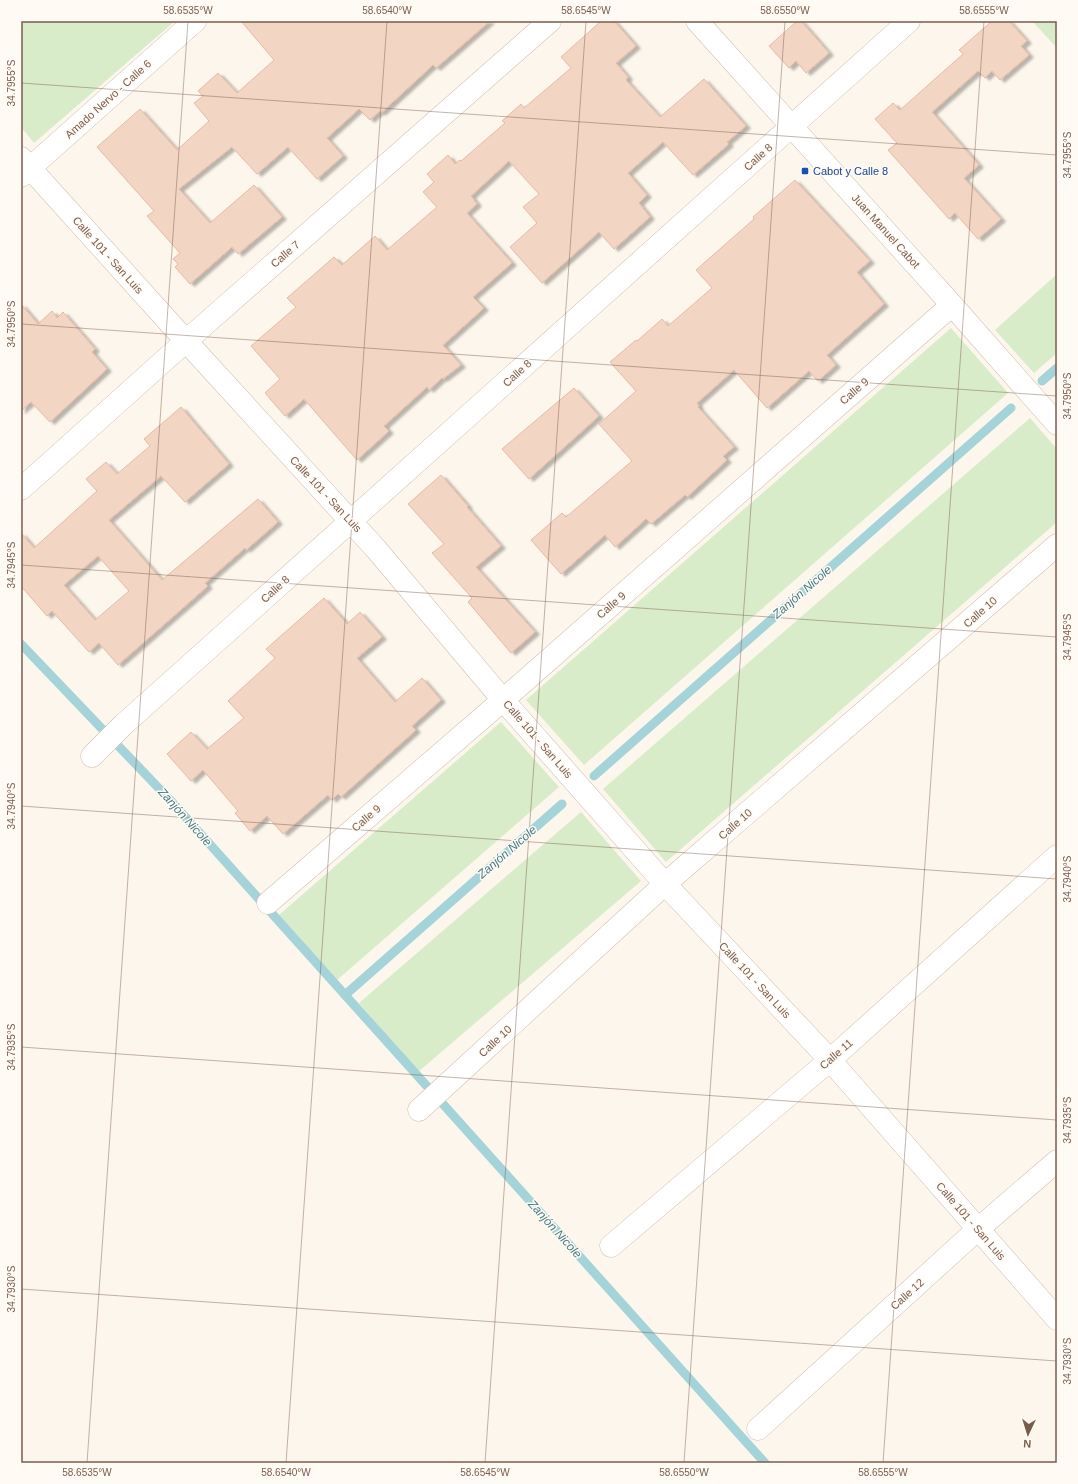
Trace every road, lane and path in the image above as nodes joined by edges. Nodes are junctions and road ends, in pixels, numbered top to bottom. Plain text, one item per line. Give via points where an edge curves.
1 (195, 21) edge
2 (550, 21) edge
3 (697, 21) edge
4 (910, 21) edge
5 (792, 127) junction
6 (24, 167) edge
7 (952, 305) junction
8 (186, 341) junction
9 (1057, 424) edge
10 (21, 489) edge
11 (351, 522) junction
12 (1057, 545) edge
13 (503, 700) junction
14 (92, 756) dead end
15 (1057, 856) edge
16 (665, 884) junction
17 (268, 902) dead end
18 (830, 1060) junction
19 (420, 1110) dead end
20 (1057, 1161) edge
21 (978, 1229) junction
22 (611, 1246) dead end
23 (1057, 1319) edge
24 (758, 1429) dead end

1 - 6 street, Amado Nervo - Calle 6
2 - 8 street, Calle 7
3 - 5 street, Juan Manuel Cabot
4 - 5 street, Calle 8
5 - 7 street, Juan Manuel Cabot
5 - 11 street, Calle 8
6 - 8 street, Calle 101 - San Luis
7 - 9 street, Juan Manuel Cabot
7 - 13 street, Calle 9
8 - 10 street, Calle 7
8 - 11 street, Calle 101 - San Luis
11 - 13 street, Calle 101 - San Luis
11 - 14 street, Calle 8 via 123,725
12 - 16 street, Calle 10
13 - 16 street, Calle 101 - San Luis
13 - 17 street, Calle 9
15 - 18 street, Calle 11
16 - 18 street, Calle 101 - San Luis
16 - 19 street, Calle 10
18 - 21 street, Calle 101 - San Luis
18 - 22 street, Calle 11
20 - 21 street, Calle 12
21 - 23 street, Calle 101 - San Luis
21 - 24 street, Calle 12

